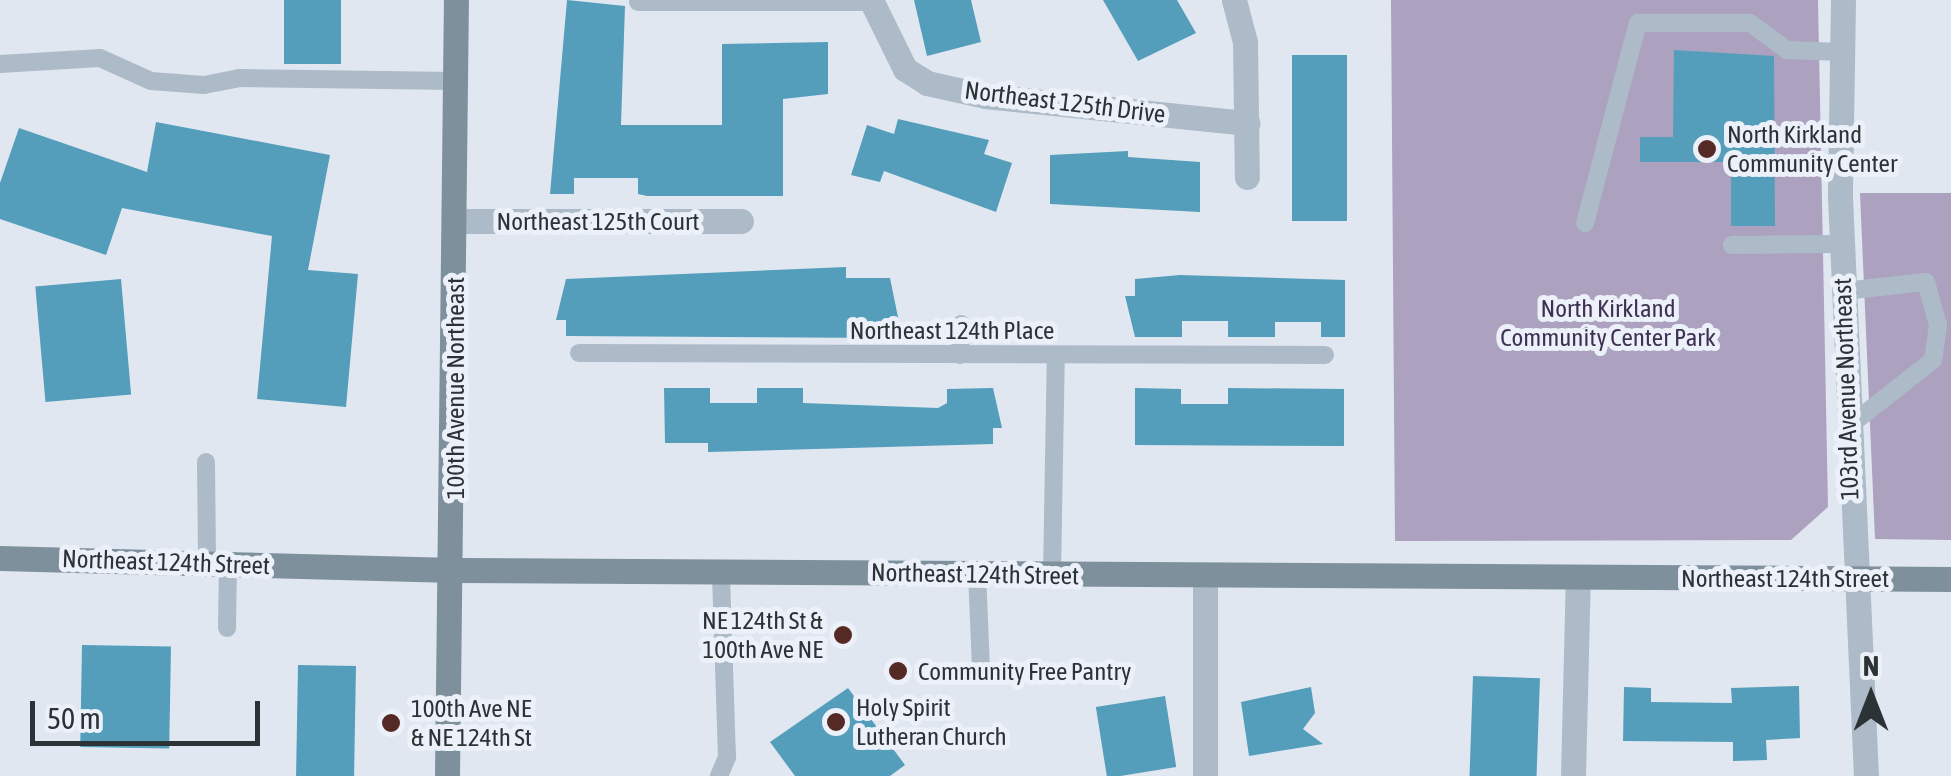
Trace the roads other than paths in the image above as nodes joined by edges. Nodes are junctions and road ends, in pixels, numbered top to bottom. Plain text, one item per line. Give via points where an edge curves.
1 (456, 0) edge
2 (1234, 0) edge
3 (1844, 0) edge
4 (871, 1) edge
5 (638, 2) edge
6 (1842, 52) junction
7 (0, 64) edge
8 (456, 81) junction
9 (1248, 123) junction
10 (1247, 177) dead end
11 (456, 221) junction
12 (741, 221) dead end
13 (1585, 223) dead end
14 (1842, 244) junction
15 (1732, 246) dead end
16 (1844, 291) junction
17 (962, 324) dead end
18 (579, 353) dead end
19 (960, 355) junction
20 (1056, 355) junction
21 (1325, 355) dead end
22 (1848, 427) junction
23 (206, 462) dead end
24 (0, 558) edge
25 (217, 564) junction
26 (454, 570) junction
27 (721, 572) junction
28 (977, 574) junction
29 (1052, 575) junction
30 (1205, 576) junction
31 (1852, 576) junction
32 (1578, 578) junction
33 (1951, 579) edge
34 (227, 628) dead end
35 (981, 668) dead end
36 (447, 776) edge
37 (720, 776) edge
38 (1205, 776) edge
39 (1573, 776) edge
40 (1866, 776) edge

1 - 8 main road, 100th Avenue Northeast
2 - 9 street via 1245,42
3 - 6 street, 103rd Avenue Northeast
4 - 5 lane
4 - 9 street, Northeast 125th Drive via 905,69 927,83
6 - 13 lane via 1788,50 1750,23 1638,23
6 - 14 street, 103rd Avenue Northeast
7 - 8 lane via 100,58 151,81 204,85 239,78
8 - 11 main road, 100th Avenue Northeast
9 - 10 street
11 - 12 street, Northeast 125th Court
11 - 26 main road, 100th Avenue Northeast
14 - 15 lane
14 - 16 street, 103rd Avenue Northeast
16 - 22 street, 103rd Avenue Northeast
16 - 22 lane via 1926,282 1938,324 1933,360
17 - 19 lane
18 - 19 lane, Northeast 124th Place
19 - 20 lane, Northeast 124th Place
20 - 21 lane, Northeast 124th Place
20 - 29 lane
22 - 31 street, 103rd Avenue Northeast
23 - 25 lane
24 - 25 main road, Northeast 124th Street
25 - 26 main road, Northeast 124th Street
25 - 34 lane
26 - 27 main road, Northeast 124th Street
26 - 36 main road, 100th Avenue Northeast
27 - 28 main road, Northeast 124th Street
27 - 37 lane via 727,757
28 - 29 main road, Northeast 124th Street
28 - 35 lane
29 - 30 main road, Northeast 124th Street
30 - 32 main road, Northeast 124th Street
30 - 38 street
31 - 32 main road, Northeast 124th Street
31 - 33 main road, Northeast 124th Street
31 - 40 street, 103rd Avenue Northeast via 1865,642
32 - 39 street

